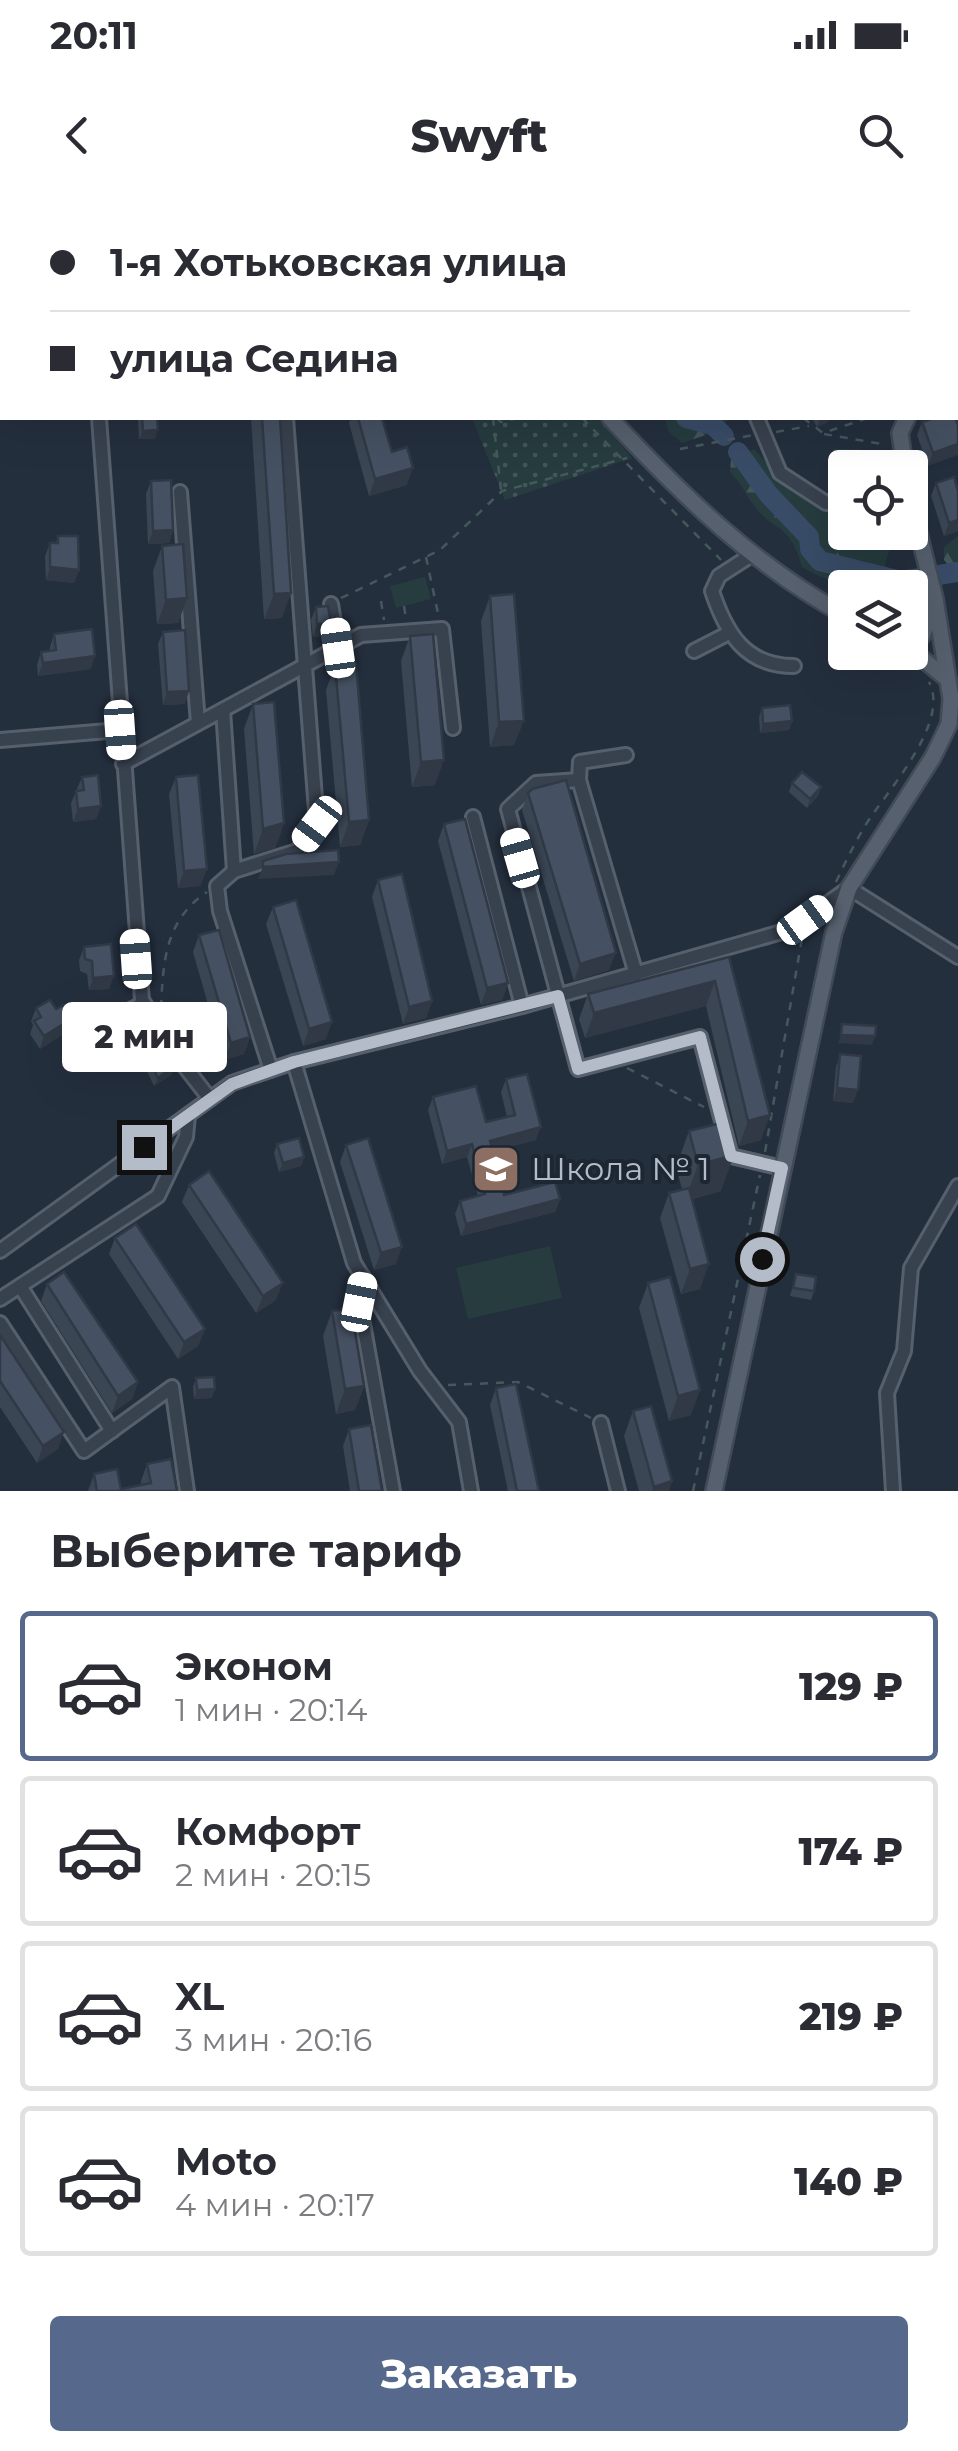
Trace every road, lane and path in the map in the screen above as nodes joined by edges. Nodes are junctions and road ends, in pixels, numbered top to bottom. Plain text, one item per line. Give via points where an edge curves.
1 (98, 420) edge
2 (286, 420) edge
3 (494, 420) edge
4 (584, 420) edge
5 (612, 420) edge
6 (758, 420) edge
7 (804, 420) edge
8 (862, 420) edge
9 (906, 420) edge
10 (809, 426) junction
11 (764, 433) junction
12 (823, 434) junction
13 (882, 444) dead end
14 (680, 449) dead end
15 (902, 450) edge
16 (627, 458) dead end
17 (620, 460) junction
18 (502, 491) junction
19 (180, 492) dead end
20 (828, 503) edge
21 (920, 550) edge
22 (753, 554) junction
23 (425, 556) junction
24 (730, 569) junction
25 (935, 598) junction
26 (381, 601) dead end
27 (331, 604) joint
28 (828, 604) edge
29 (928, 623) edge
30 (442, 629) junction
31 (387, 633) junction
32 (729, 634) junction
33 (338, 648) junction
34 (694, 651) dead end
35 (928, 663) edge
36 (304, 666) junction
37 (794, 666) dead end
38 (947, 680) junction
39 (223, 710) junction
40 (954, 717) edge
41 (198, 723) junction
42 (453, 728) dead end
43 (120, 730) junction
44 (0, 740) edge
45 (626, 756) dead end
46 (122, 764) junction
47 (578, 780) junction
48 (473, 817) dead end
49 (234, 871) junction
50 (217, 886) junction
51 (849, 888) junction
52 (958, 957) edge
53 (636, 974) junction
54 (558, 996) junction
55 (144, 1003) junction
56 (522, 1006) junction
57 (101, 1035) dead end
58 (163, 1036) junction
59 (145, 1055) edge
60 (612, 1060) junction
61 (294, 1062) junction
62 (271, 1070) junction
63 (210, 1099) junction
64 (188, 1115) junction
65 (720, 1116) junction
66 (782, 1168) junction
67 (958, 1186) edge
68 (0, 1251) edge
69 (364, 1278) junction
70 (20, 1286) junction
71 (0, 1299) edge
72 (0, 1323) edge
73 (420, 1371) junction
74 (601, 1423) joint
75 (112, 1431) junction
76 (187, 1491) edge
77 (393, 1491) edge
78 (472, 1491) edge
79 (618, 1491) edge
80 (714, 1491) edge
81 (893, 1491) edge

1 - 43 street
2 - 36 street
3 - 18 path
4 - 17 path
5 - 22 main road
6 - 11 street
7 - 10 path
8 - 12 path
9 - 15 main road
10 - 11 path
10 - 12 path
11 - 14 path
11 - 20 street via 780,474
12 - 13 path
16 - 17 path
17 - 18 path
17 - 24 path
18 - 23 path via 440,550
19 - 41 street
21 - 25 main road
22 - 24 street
22 - 28 main road
23 - 27 path
23 - 30 path
24 - 32 street via 712,591
25 - 29 main road
25 - 38 main road
26 - 31 path
27 - 33 street
30 - 31 street
30 - 42 street
31 - 33 street via 361,635
32 - 34 street
32 - 37 street via 750,657
33 - 36 street
35 - 38 main road
36 - 39 street
36 - 49 street via 317,824 297,850
38 - 40 main road
39 - 41 street
39 - 49 street
40 - 51 main road
41 - 46 street
43 - 44 street
43 - 46 street
45 - 47 street via 580,762
46 - 55 street
47 - 53 street
47 - 54 street via 536,783 508,810
48 - 56 street
49 - 50 street
50 - 58 path via 192,902 168,942
50 - 62 street
51 - 52 street
51 - 53 street via 792,930
51 - 66 main road
53 - 54 street
54 - 56 street
54 - 60 street via 578,1069
55 - 57 street
55 - 58 street
56 - 61 street
58 - 59 street
58 - 63 street
60 - 65 path
60 - 65 street via 700,1037
61 - 62 street
61 - 69 street
62 - 63 street
63 - 64 street
64 - 68 street
64 - 70 street via 175,1167 158,1196
65 - 66 street via 731,1156
66 - 80 main road
67 - 81 street via 912,1268 904,1350 887,1393
69 - 73 street
69 - 77 street via 359,1302
70 - 71 street
70 - 75 street
72 - 75 street via 84,1451
73 - 74 path via 454,1388 518,1382
73 - 78 street via 459,1422
74 - 79 street
75 - 76 street via 172,1387

